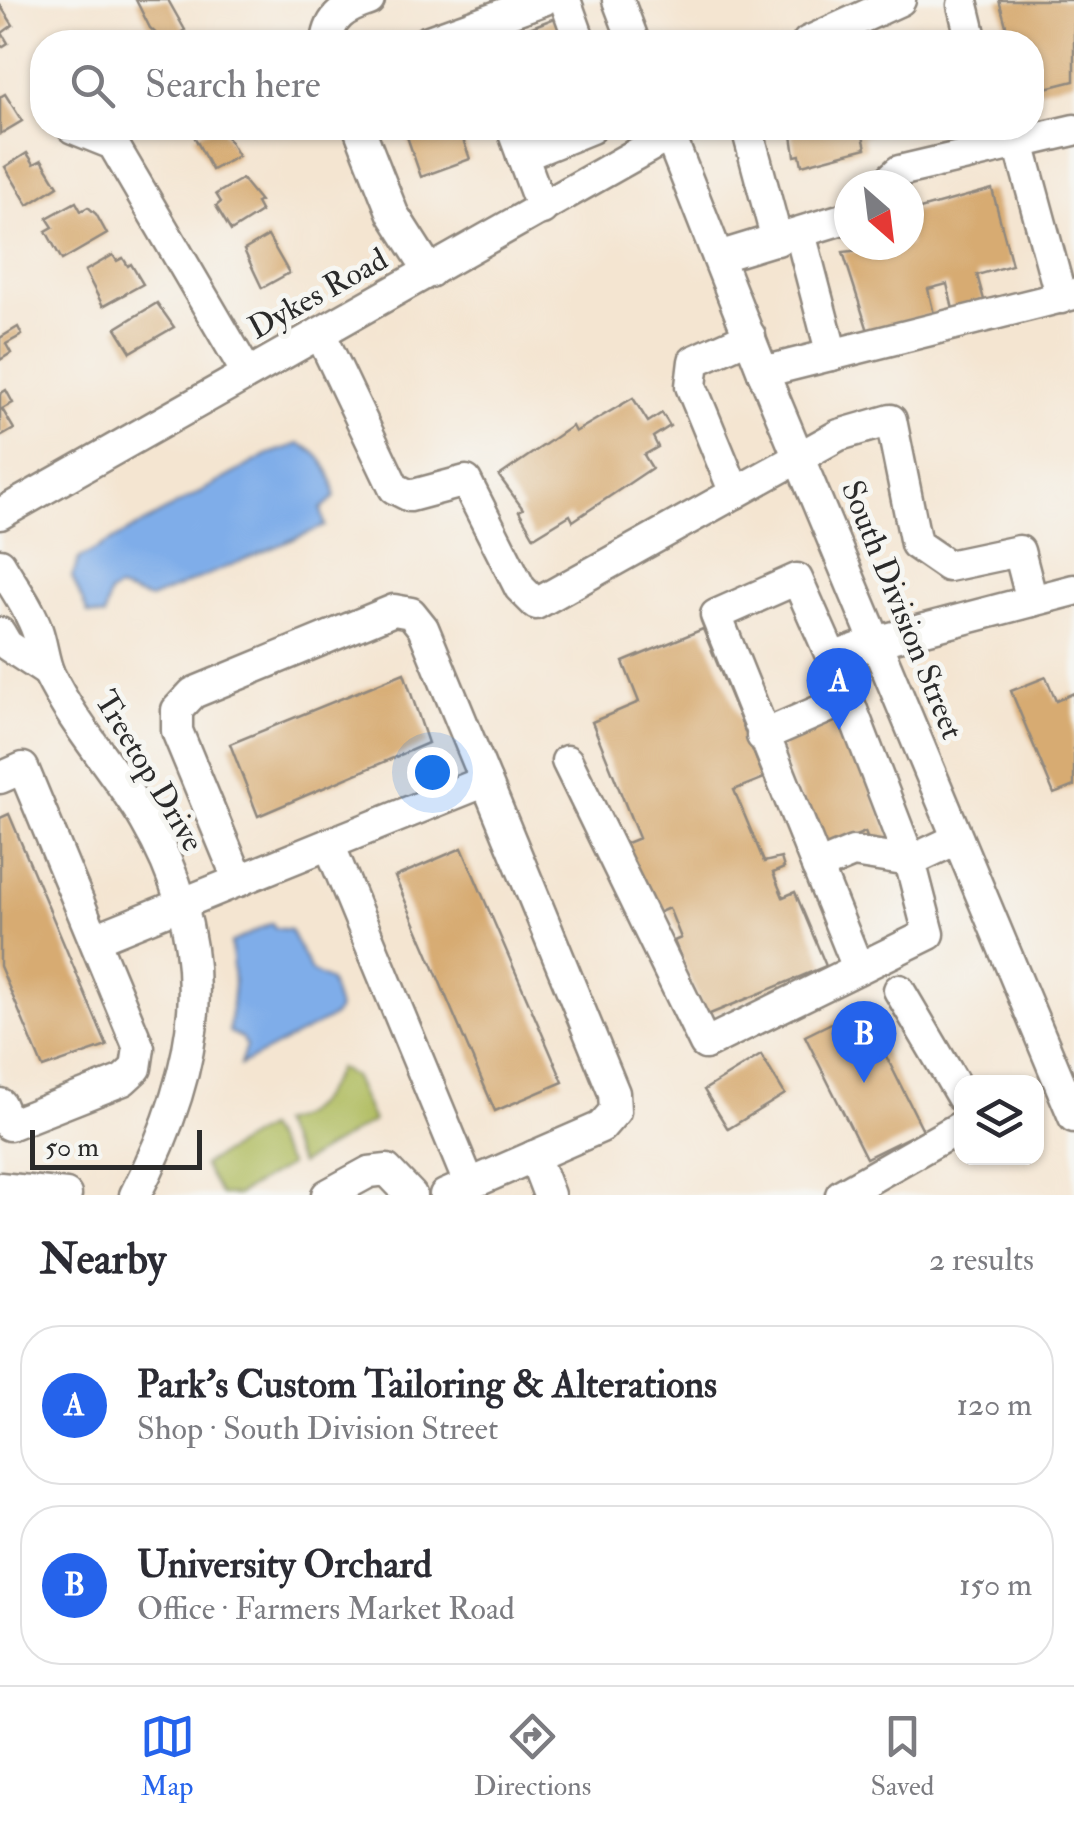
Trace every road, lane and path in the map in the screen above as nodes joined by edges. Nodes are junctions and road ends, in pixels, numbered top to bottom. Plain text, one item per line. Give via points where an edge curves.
1 (369, 0) edge
2 (544, 0) edge
3 (564, 0) edge
4 (618, 0) edge
5 (900, 0) edge
6 (962, 5) dead end
7 (329, 30) edge
8 (484, 30) edge
9 (575, 30) edge
10 (629, 30) edge
11 (834, 30) edge
12 (969, 30) edge
13 (1074, 130) edge
14 (1044, 134) edge
15 (117, 140) edge
16 (364, 140) edge
17 (516, 140) edge
18 (561, 140) edge
19 (655, 140) edge
20 (671, 140) edge
21 (751, 140) edge
22 (1000, 140) edge
23 (1003, 140) edge
24 (522, 156) junction
25 (902, 170) edge
26 (542, 208) junction
27 (834, 221) edge
28 (788, 236) junction
29 (718, 257) junction
30 (430, 272) junction
31 (1068, 296) edge
32 (320, 334) junction
33 (750, 336) junction
34 (832, 355) junction
35 (247, 372) junction
36 (763, 372) junction
37 (802, 457) junction
38 (735, 493) junction
39 (0, 514) edge
40 (0, 564) edge
41 (1074, 590) edge
42 (1032, 600) junction
43 (0, 633) edge
44 (878, 641) junction
45 (832, 658) junction
46 (48, 672) junction
47 (847, 700) junction
48 (762, 736) junction
49 (567, 761) dead end
50 (0, 778) edge
51 (486, 780) junction
52 (957, 839) junction
53 (329, 844) junction
54 (910, 861) junction
55 (817, 867) junction
56 (239, 880) junction
57 (182, 905) junction
58 (95, 939) junction
59 (858, 968) junction
60 (900, 990) dead end
61 (1046, 1078) edge
62 (954, 1083) edge
63 (0, 1104) edge
64 (1074, 1118) edge
65 (954, 1131) edge
66 (534, 1156) junction
67 (0, 1188) edge
68 (457, 1189) edge
69 (66, 1195) edge
70 (135, 1195) edge
71 (327, 1195) edge
72 (411, 1195) edge
73 (549, 1195) edge
74 (841, 1195) edge

1 - 7 street via 338,14
2 - 8 street
3 - 9 street
4 - 10 street
5 - 11 street
6 - 12 street
13 - 14 street
15 - 35 street
16 - 30 street via 393,214
17 - 24 street
18 - 24 street
19 - 26 street, Dykes Road
20 - 29 street, South Division Street
21 - 28 street
22 - 25 street
23 - 31 street
24 - 26 street
26 - 30 street, Dykes Road
27 - 28 street
28 - 29 street
28 - 34 street
29 - 33 street, South Division Street
30 - 32 street, Dykes Road
31 - 34 street
32 - 35 street, Dykes Road
32 - 38 street via 394,488 410,496 466,480 520,588 536,604
33 - 36 street, South Division Street
33 - 38 street via 694,361 691,386
34 - 36 street
35 - 39 street, Dykes Road
36 - 37 street, South Division Street
37 - 38 street
37 - 42 street via 839,434 891,420 916,544 948,566 1019,551
37 - 44 street, South Division Street
40 - 46 street, Treetop Drive via 37,627
41 - 42 street
42 - 44 street
43 - 46 street, Treetop Drive
44 - 45 street
44 - 52 street, South Division Street
45 - 47 street
45 - 48 street via 797,578 716,615
46 - 57 street, Treetop Drive via 145,821
47 - 48 street
47 - 54 street
48 - 55 street
49 - 59 street via 705,1044
50 - 58 street via 24,768
51 - 53 street
51 - 56 street via 422,628 411,614 394,610 193,694 176,710 177,731
51 - 66 street via 614,1093 615,1111 601,1127
52 - 54 street
52 - 61 street, South Division Street
53 - 56 street
53 - 68 street
54 - 55 street via 853,852
54 - 59 street via 929,934
55 - 59 street
56 - 57 street
57 - 58 street
57 - 70 street, Treetop Drive via 196,992 190,1055 164,1138
58 - 63 street via 139,1048 136,1068 122,1080 8,1125
60 - 62 street
61 - 64 street, South Division Street
65 - 74 street
66 - 68 street
66 - 73 street
67 - 69 street
71 - 72 street via 386,1170

